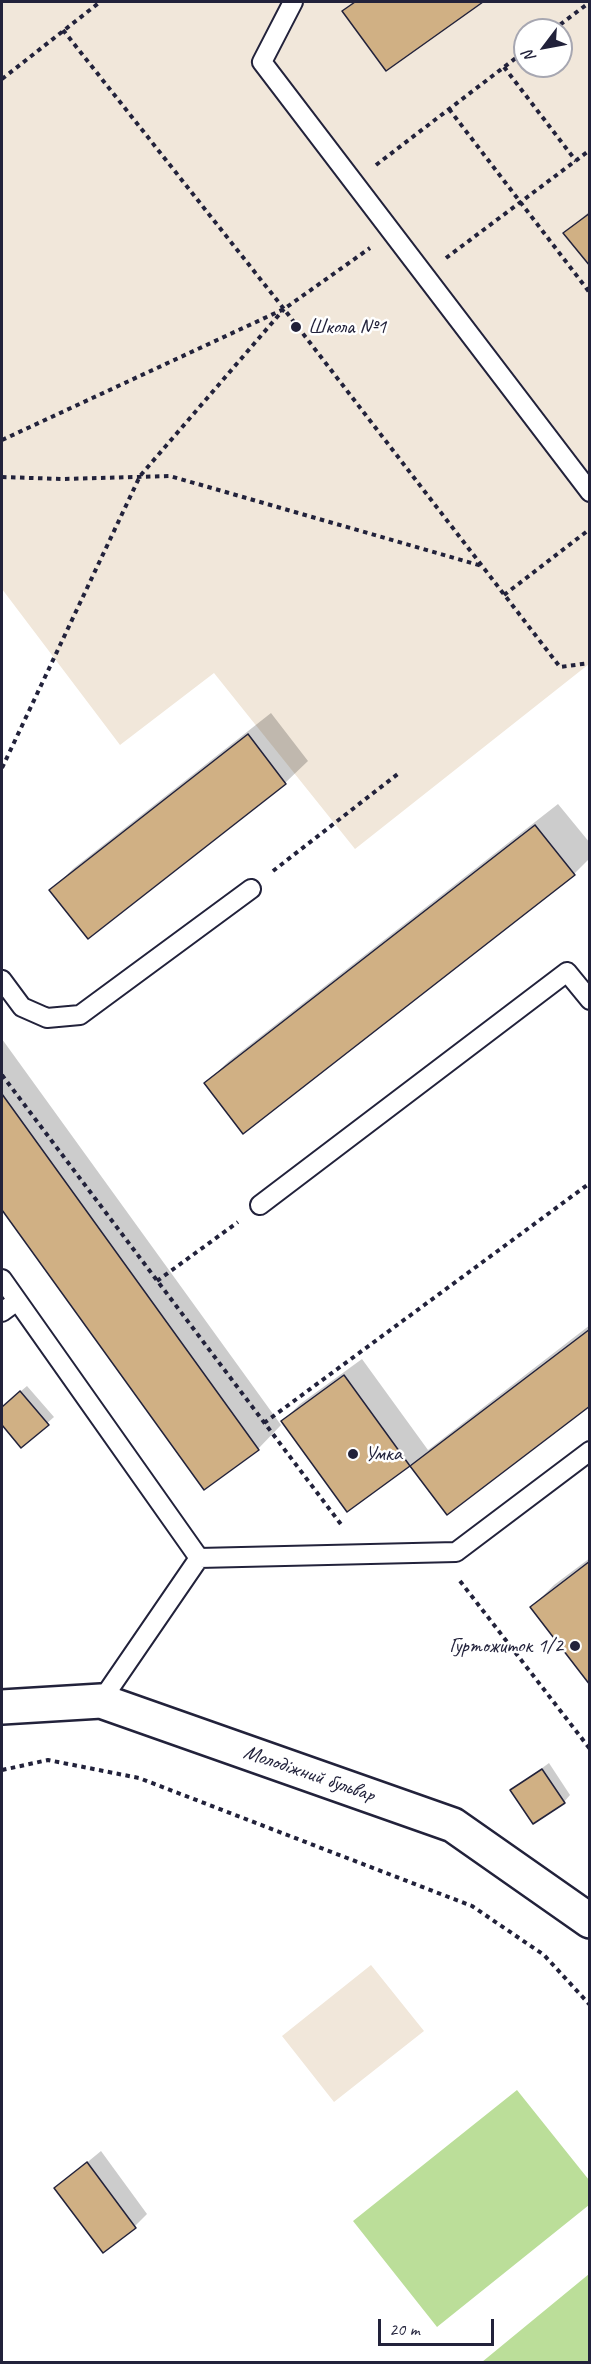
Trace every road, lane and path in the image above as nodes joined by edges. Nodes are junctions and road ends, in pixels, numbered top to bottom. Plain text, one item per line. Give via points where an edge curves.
1 (100, 2) edge
2 (293, 2) edge
3 (590, 2) edge
4 (569, 18) edge
5 (63, 30) junction
6 (513, 60) edge
7 (504, 67) junction
8 (2, 79) edge
9 (449, 109) junction
10 (590, 150) edge
11 (576, 160) junction
12 (354, 182) junction
13 (520, 202) junction
14 (392, 232) junction
15 (424, 275) junction
16 (590, 293) edge
17 (284, 309) junction
18 (2, 440) edge
19 (140, 476) junction
20 (2, 477) edge
21 (590, 492) edge
22 (590, 529) edge
23 (483, 566) junction
24 (504, 595) junction
25 (590, 663) edge
26 (2, 768) edge
27 (399, 773) dead end
28 (251, 889) joint
29 (2, 980) edge
30 (590, 1000) edge
31 (2, 1075) edge
32 (590, 1183) edge
33 (260, 1205) joint
34 (2, 1279) edge
35 (157, 1281) junction
36 (17, 1301) junction
37 (2, 1312) edge
38 (264, 1423) junction
39 (590, 1451) edge
40 (438, 1552) junction
41 (364, 1554) junction
42 (200, 1558) junction
43 (100, 1701) junction
44 (2, 1707) edge
45 (590, 1749) edge
46 (2, 1770) edge
47 (590, 1921) edge
48 (590, 2005) edge

1 - 5 path
2 - 12 lane via 262,62
3 - 4 path
5 - 8 path
5 - 17 path
6 - 7 path
7 - 9 path
7 - 11 path
9 - 12 path
9 - 13 path
10 - 11 path
11 - 13 path
12 - 14 lane
13 - 15 path
13 - 16 path
14 - 15 lane
14 - 17 path
15 - 21 lane
17 - 18 path
17 - 19 path
17 - 23 path
19 - 20 path
19 - 23 path via 170,476
19 - 26 path
22 - 24 path
23 - 24 path
24 - 25 path via 560,667
27 - 28 path
28 - 29 lane via 80,1015 47,1018 22,1007
30 - 33 lane via 567,972
31 - 35 path
32 - 38 path
33 - 35 path
34 - 36 lane
35 - 38 path
36 - 37 lane
36 - 42 lane
38 - 41 path
39 - 40 lane via 456,1552
40 - 41 lane
40 - 45 path
41 - 42 lane
42 - 43 lane
43 - 44 street, Молодіжний бульвар
43 - 47 street, Молодіжний бульвар via 453,1825
46 - 48 path via 48,1760 139,1778 472,1906 544,1954

